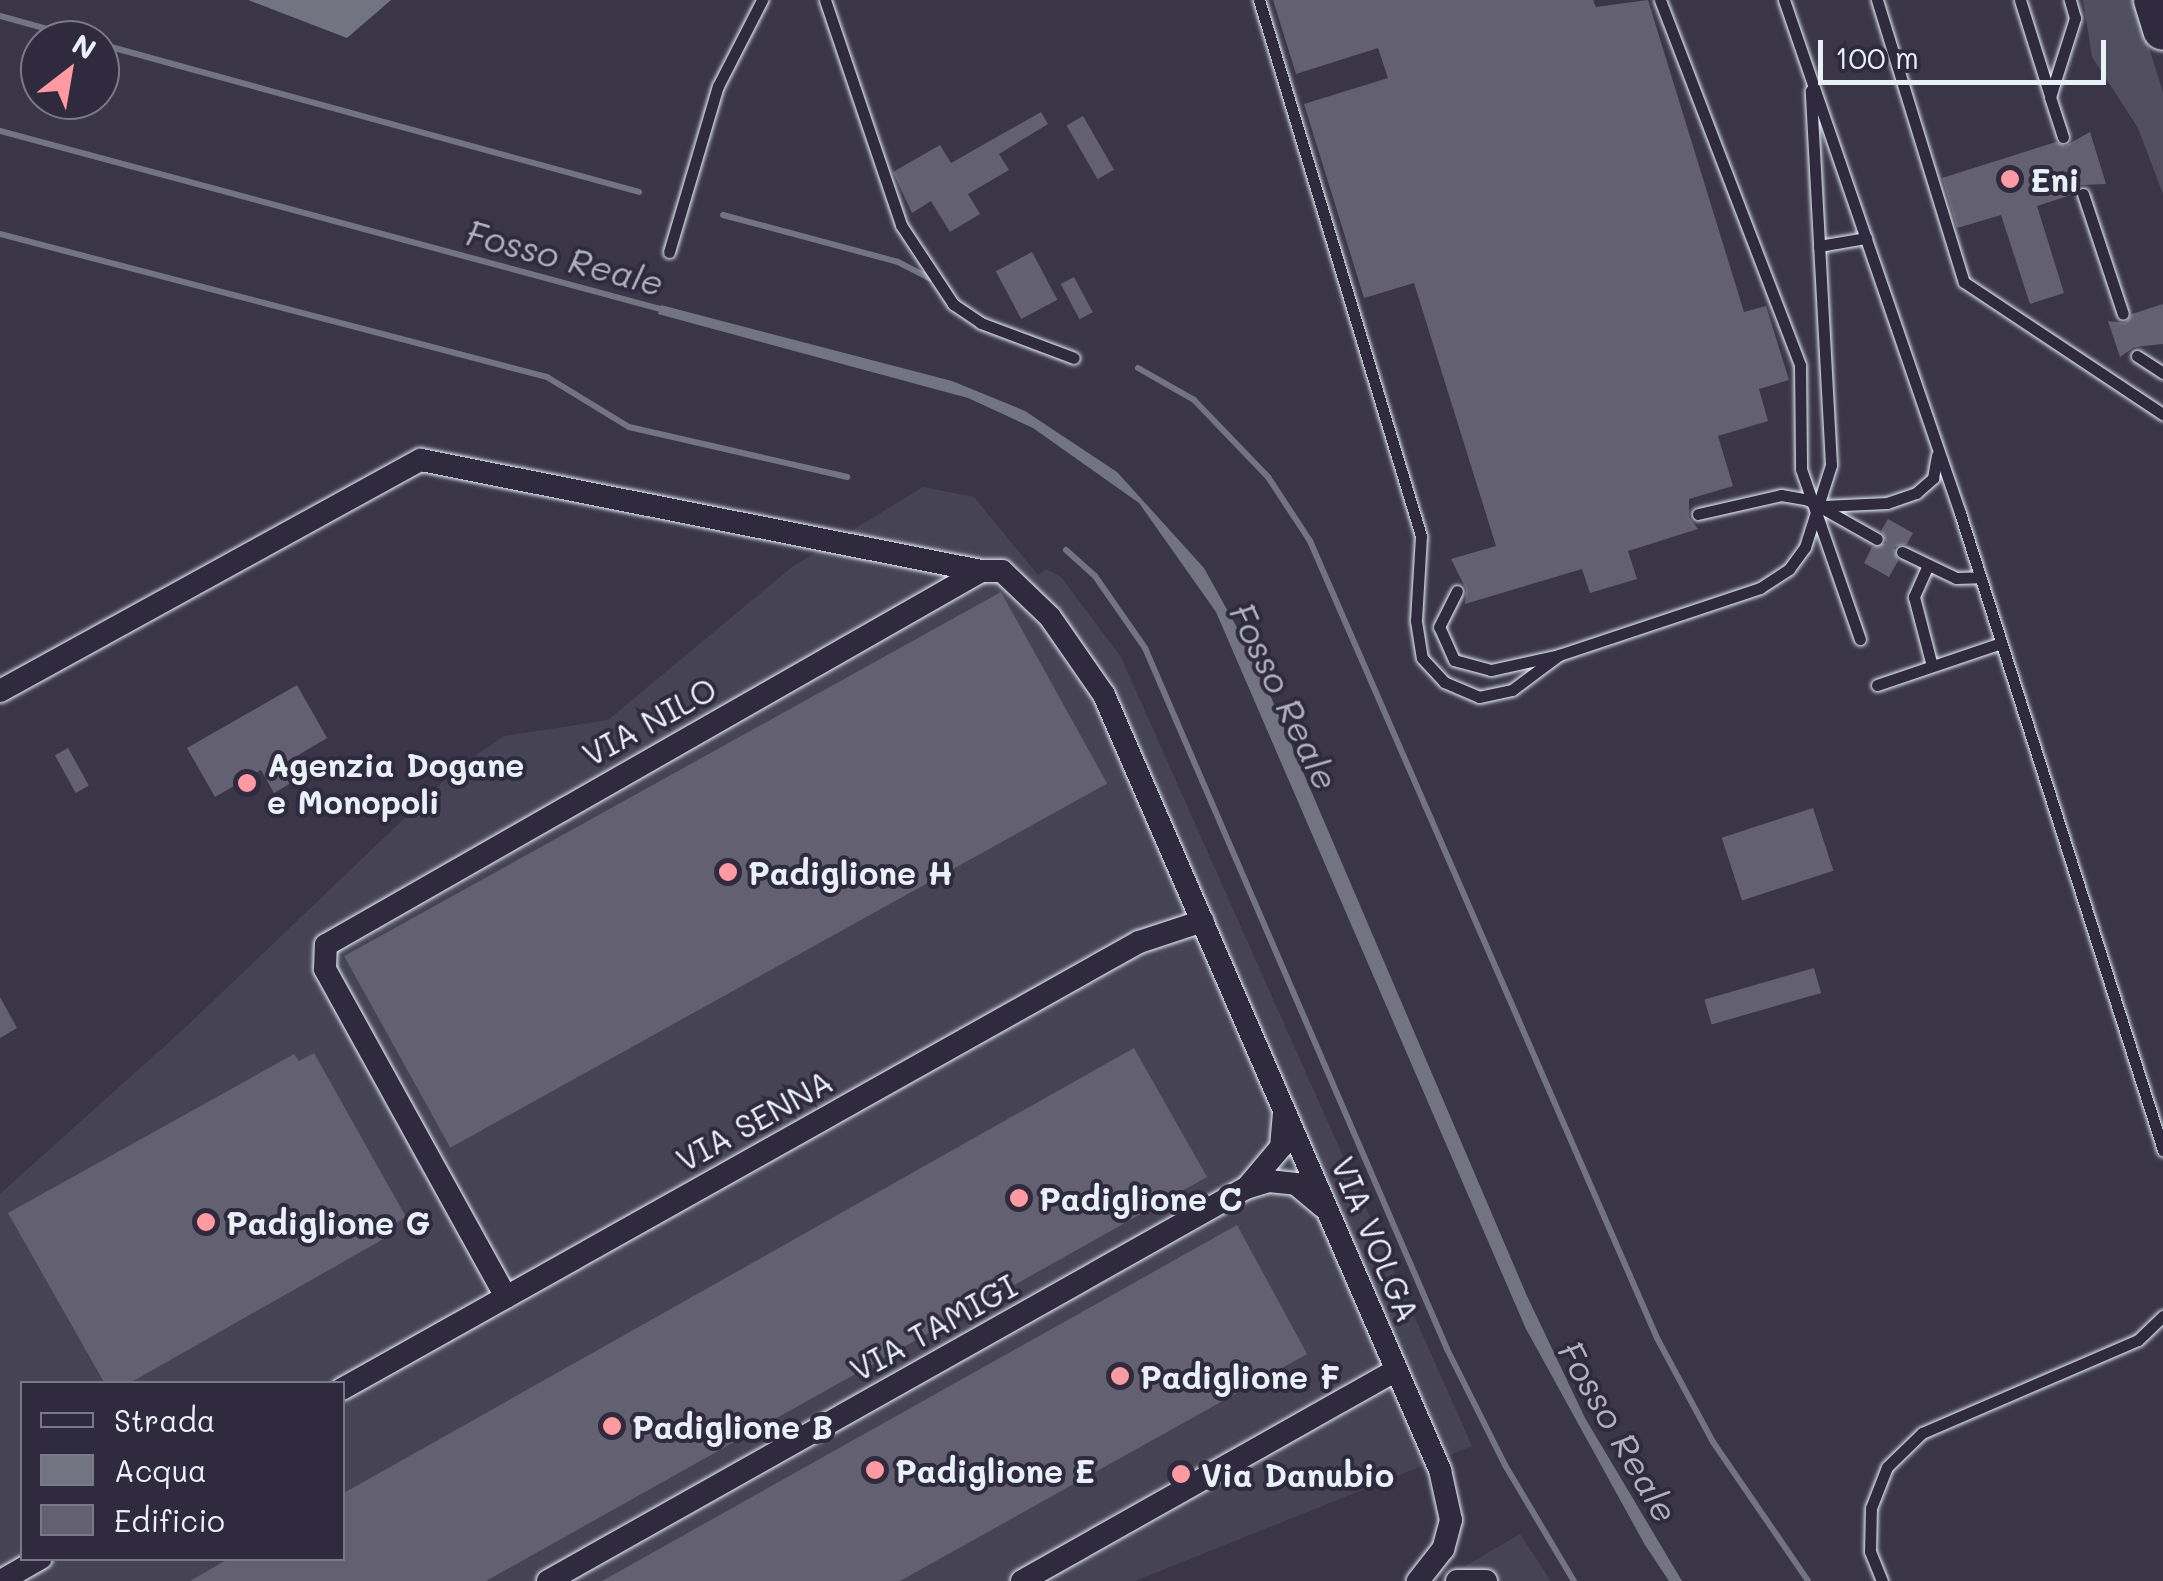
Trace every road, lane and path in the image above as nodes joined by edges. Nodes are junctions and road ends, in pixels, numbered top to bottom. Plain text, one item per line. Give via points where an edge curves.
1 (762, 0) edge
2 (825, 0) edge
3 (1259, 0) edge
4 (1660, 0) edge
5 (1784, 0) edge
6 (1878, 0) edge
7 (2020, 0) edge
8 (2070, 0) edge
9 (2154, 0) edge
10 (2163, 30) edge
11 (1810, 76) junction
12 (2050, 98) junction
13 (2064, 137) dead end
14 (2083, 194) dead end
15 (1866, 238) junction
16 (1819, 246) junction
17 (669, 252) dead end
18 (2123, 314) dead end
19 (2137, 356) dead end
20 (1074, 358) dead end
21 (2163, 373) edge
22 (2163, 414) edge
23 (1934, 438) junction
24 (1818, 506) junction
25 (1698, 514) dead end
26 (1877, 539) dead end
27 (1902, 552) dead end
28 (1928, 565) junction
29 (981, 571) junction
30 (1980, 577) junction
31 (1457, 591) dead end
32 (1860, 640) dead end
33 (2001, 643) junction
34 (1559, 655) junction
35 (1932, 666) junction
36 (1876, 684) dead end
37 (0, 692) edge
38 (1203, 921) junction
39 (1283, 1106) junction
40 (2163, 1150) edge
41 (1246, 1188) junction
42 (1331, 1218) junction
43 (506, 1297) junction
44 (2163, 1316) edge
45 (1397, 1370) junction
46 (345, 1387) edge
47 (36, 1561) edge
48 (1, 1581) edge
49 (548, 1581) edge
50 (1022, 1581) edge
51 (1418, 1581) edge
52 (1458, 1581) edge
53 (1486, 1581) edge
54 (1882, 1581) edge

1 - 17 lane via 718,86
2 - 20 lane via 902,225 953,304 981,323
3 - 34 lane via 1421,536 1416,621 1422,658 1444,682 1479,697 1512,690
4 - 24 lane via 1800,365 1801,469
5 - 11 lane
6 - 22 lane via 1964,282
7 - 12 lane
8 - 12 lane via 2075,18
9 - 10 highway
11 - 15 lane
11 - 16 lane
12 - 13 lane
14 - 18 lane
15 - 16 lane
15 - 23 lane
16 - 24 lane via 1830,465
19 - 21 lane
23 - 24 lane via 1936,466 1925,488 1886,504
23 - 30 lane
24 - 25 lane via 1782,496
24 - 26 lane
24 - 32 lane
24 - 34 lane via 1798,559 1770,584
27 - 28 lane
28 - 30 lane via 1964,581
28 - 35 lane via 1914,597
29 - 37 street via 420,460
29 - 38 street via 1016,580 1080,654
29 - 43 street, VIA NILO via 333,937 322,960
30 - 33 lane
31 - 34 lane via 1438,627 1454,660 1491,670
33 - 35 lane
33 - 40 lane
35 - 36 lane
38 - 39 street, VIA VOLGA
38 - 43 street, VIA SENNA via 1138,942
39 - 41 street, VIA TAMIGI via 1281,1147
39 - 42 street, VIA VOLGA
41 - 42 street, VIA TAMIGI via 1269,1181 1296,1184
41 - 49 street, VIA TAMIGI
42 - 45 street, VIA VOLGA
43 - 46 street, VIA SENNA
44 - 54 lane via 2122,1348 1922,1433 1888,1467 1872,1508 1870,1551
45 - 50 street
45 - 51 street, VIA VOLGA via 1450,1503 1442,1549
47 - 48 street
52 - 53 street

